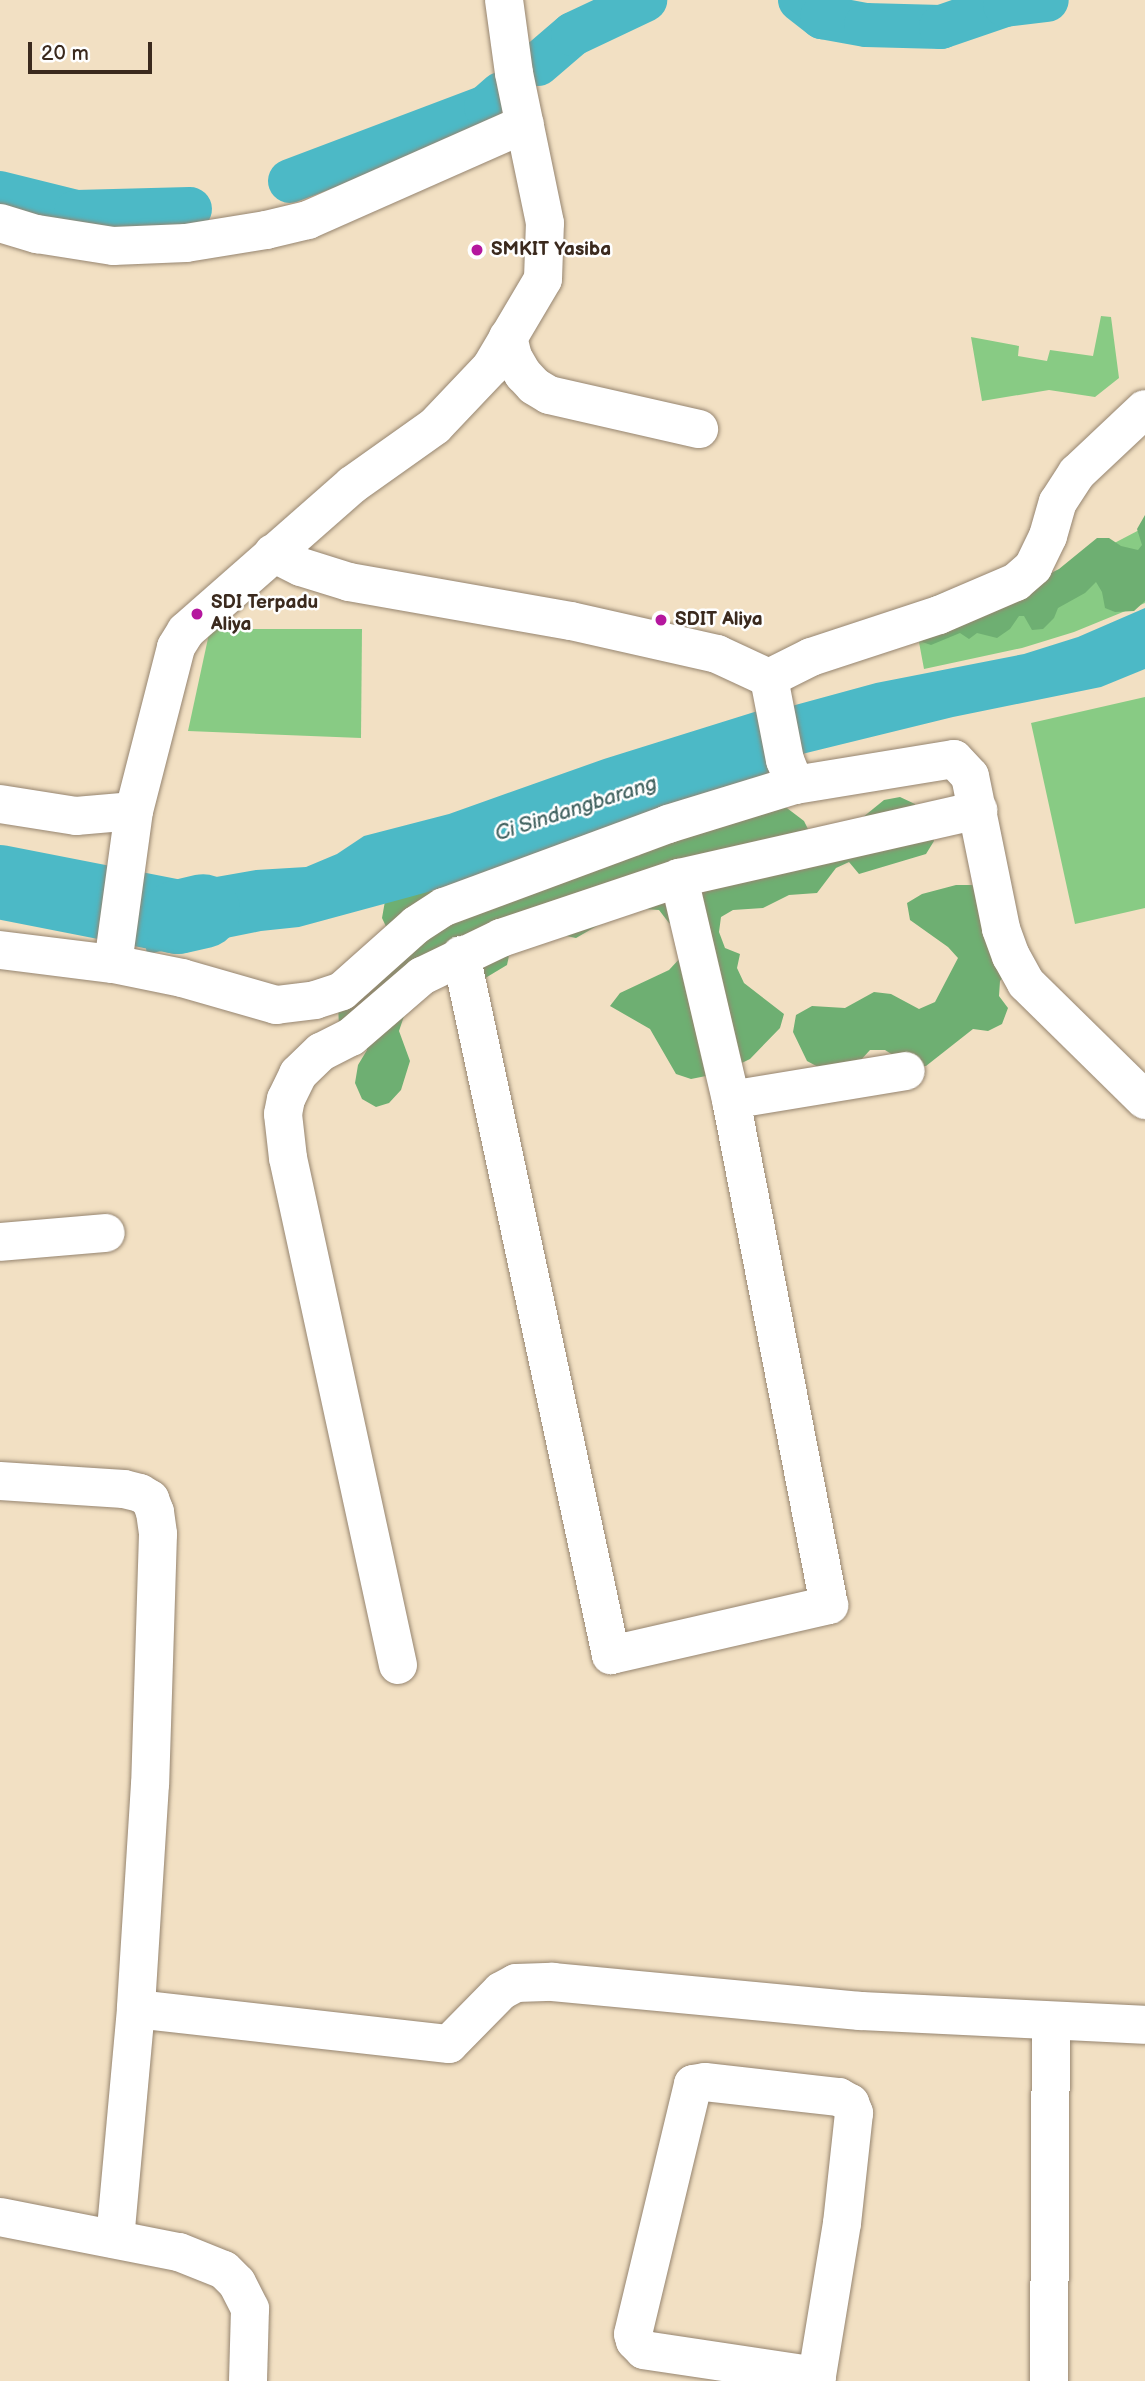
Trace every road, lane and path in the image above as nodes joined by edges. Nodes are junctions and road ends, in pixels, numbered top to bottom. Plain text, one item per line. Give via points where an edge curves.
1 (504, 0) edge
2 (525, 124) junction
3 (0, 223) edge
4 (508, 337) junction
5 (1145, 409) edge
6 (699, 429) dead end
7 (273, 554) junction
8 (772, 694) junction
9 (790, 773) junction
10 (0, 804) edge
11 (978, 810) junction
12 (134, 811) junction
13 (679, 878) junction
14 (0, 950) edge
15 (115, 951) junction
16 (461, 955) junction
17 (906, 1071) dead end
18 (731, 1100) junction
19 (1145, 1100) edge
20 (106, 1233) dead end
21 (0, 1242) edge
22 (0, 1481) edge
23 (398, 1665) dead end
24 (136, 2009) junction
25 (1051, 2023) junction
26 (1145, 2025) edge
27 (0, 2217) edge
28 (115, 2239) junction
29 (817, 2378) edge
30 (248, 2381) edge
31 (1049, 2381) edge

1 - 2 street
2 - 3 street via 308,220 252,233 186,243 113,246
2 - 4 street via 545,223 545,257 543,279
4 - 6 street via 523,374 549,395
4 - 7 street via 479,382 435,426 352,485
5 - 8 street via 1077,473 1058,502 1033,567 1016,582 939,615 811,657
7 - 8 street via 349,582 572,621 717,654
7 - 12 street via 196,620 176,647
8 - 9 street
9 - 11 street via 954,759 970,776
9 - 15 street via 444,907 416,925 342,991 315,1000 276,1005 182,978
10 - 12 street via 76,816
11 - 13 street
11 - 19 street via 1001,929 1026,983
12 - 15 street
13 - 16 street
13 - 18 street
14 - 15 street
16 - 18 street via 611,1655 829,1605
16 - 23 street via 422,976 351,1037 321,1052 298,1074 283,1114 303,1238
17 - 18 street
20 - 21 street
22 - 24 street via 124,1489 150,1499 155,1512 150,1784
24 - 25 street via 449,2045 501,1990 516,1983 553,1982
24 - 28 street
25 - 26 street
25 - 31 street
27 - 28 street
28 - 30 street via 208,2261 237,2283 250,2309
29 - 29 street via 842,2222 854,2113 850,2103 839,2097 693,2084 636,2320 635,2341 639,2348 654,2352

